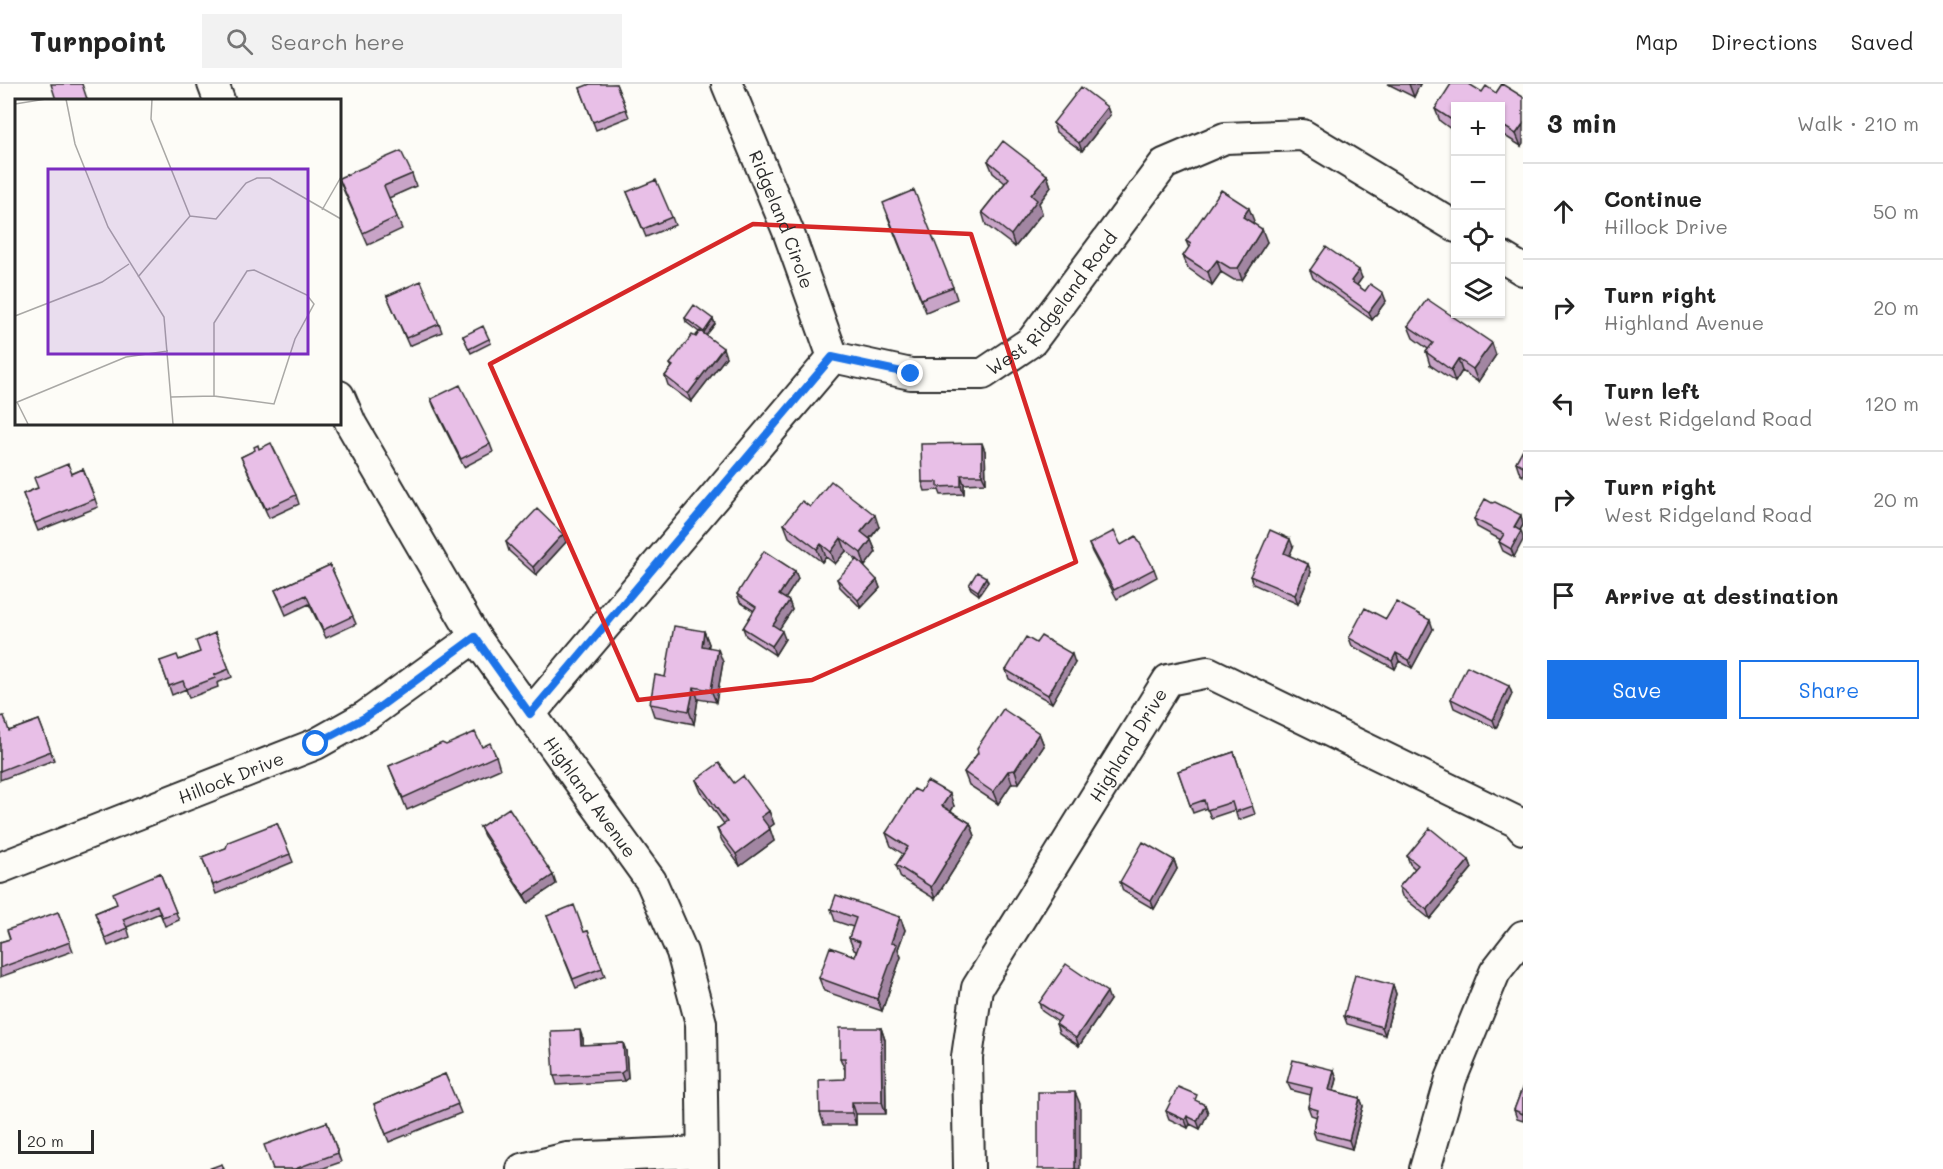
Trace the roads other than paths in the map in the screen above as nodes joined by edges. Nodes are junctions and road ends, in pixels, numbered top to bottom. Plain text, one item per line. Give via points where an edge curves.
1 (213, 84) edge
2 (727, 84) edge
3 (219, 99) edge
4 (1451, 225) edge
5 (1505, 259) edge
6 (1523, 270) edge
7 (832, 357) junction
8 (340, 398) edge
9 (475, 637) junction
10 (530, 714) junction
11 (1523, 829) edge
12 (0, 868) edge
13 (1523, 936) edge
14 (702, 1160) edge
15 (522, 1169) edge
16 (969, 1169) edge
17 (1425, 1169) edge

1 - 3 street
2 - 7 street, Ridgeland Circle via 788,231
4 - 7 street, West Ridgeland Road via 1303,135 1225,138 1164,164 1032,340 983,374 911,374
5 - 6 street
7 - 10 street
8 - 9 street, Highland Avenue via 351,424
9 - 10 street, Highland Avenue
9 - 12 street, Hillock Drive via 366,717 316,744
10 - 14 street, Highland Avenue via 651,880 682,952 701,1023
11 - 16 street, Highland Drive via 1517,822 1208,672 1168,680 977,988 967,1057
13 - 17 street via 1495,972 1451,1079
14 - 15 street via 567,1158

